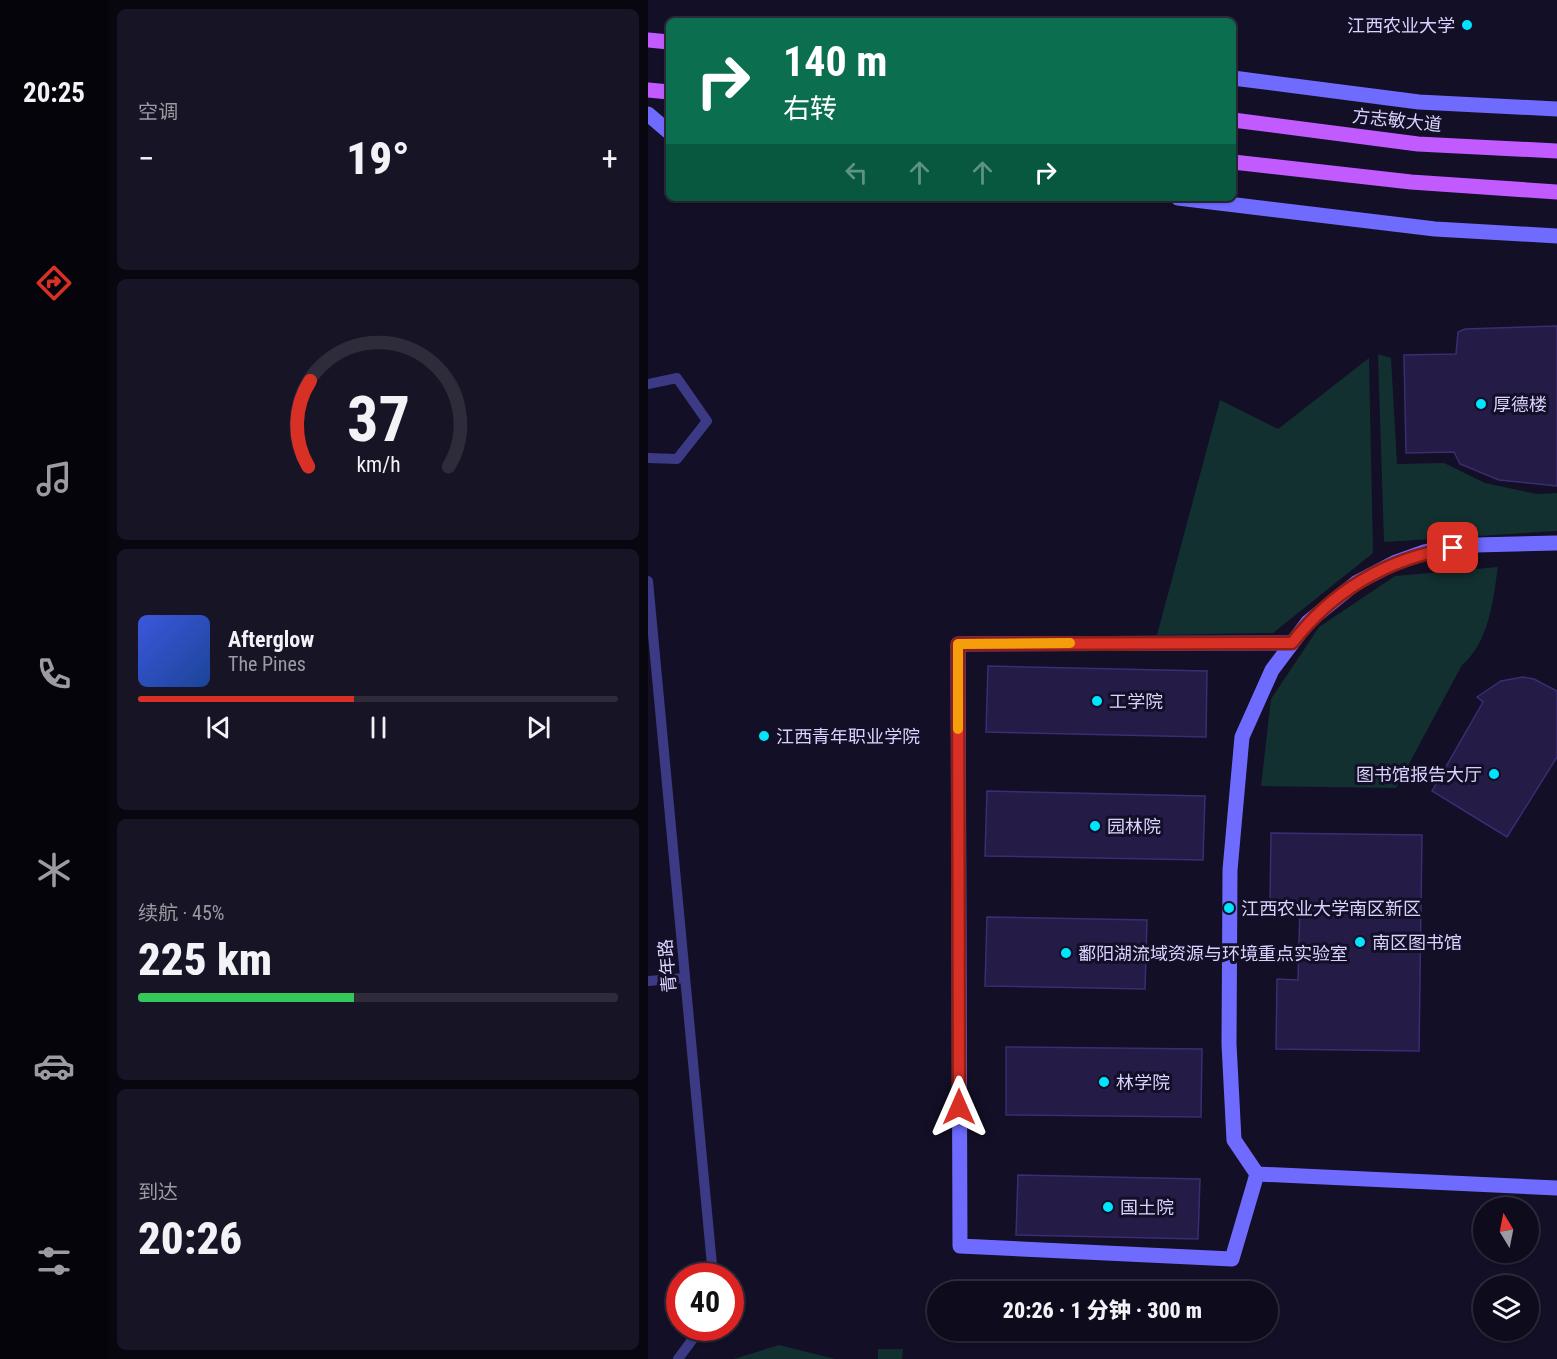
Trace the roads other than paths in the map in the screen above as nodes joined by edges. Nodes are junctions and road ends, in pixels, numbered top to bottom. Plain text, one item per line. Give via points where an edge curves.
1 (648, 40) edge
2 (666, 42) edge
3 (1236, 78) edge
4 (648, 90) edge
5 (666, 92) edge
6 (1557, 109) edge
7 (648, 114) edge
8 (1236, 120) edge
9 (666, 129) edge
10 (1557, 152) edge
11 (1236, 162) edge
12 (1557, 192) edge
13 (1203, 201) edge
14 (1557, 236) edge
15 (648, 384) edge
16 (648, 458) edge
17 (1557, 543) edge
18 (648, 581) edge
19 (1292, 643) junction
20 (685, 978) junction
21 (648, 981) edge
22 (1257, 1174) junction
23 (1557, 1188) edge
24 (712, 1263) edge
25 (691, 1341) edge
26 (678, 1359) edge

1 - 2 main road
3 - 6 street via 1419,102
4 - 5 main road
7 - 9 street
8 - 10 main road, 方志敏大道 via 1418,144
11 - 12 main road via 1411,182
13 - 14 street via 1435,229
15 - 16 lane via 677,378 707,421 676,459
17 - 19 street via 1475,545 1412,555 1356,583 1308,622
18 - 20 lane, 青年路
19 - 22 street via 1272,670 1242,737 1230,870 1229,1044 1234,1140
19 - 22 street via 958,644 960,1246 1232,1259
20 - 21 lane
20 - 24 lane, 青年路
22 - 23 street
25 - 26 lane

